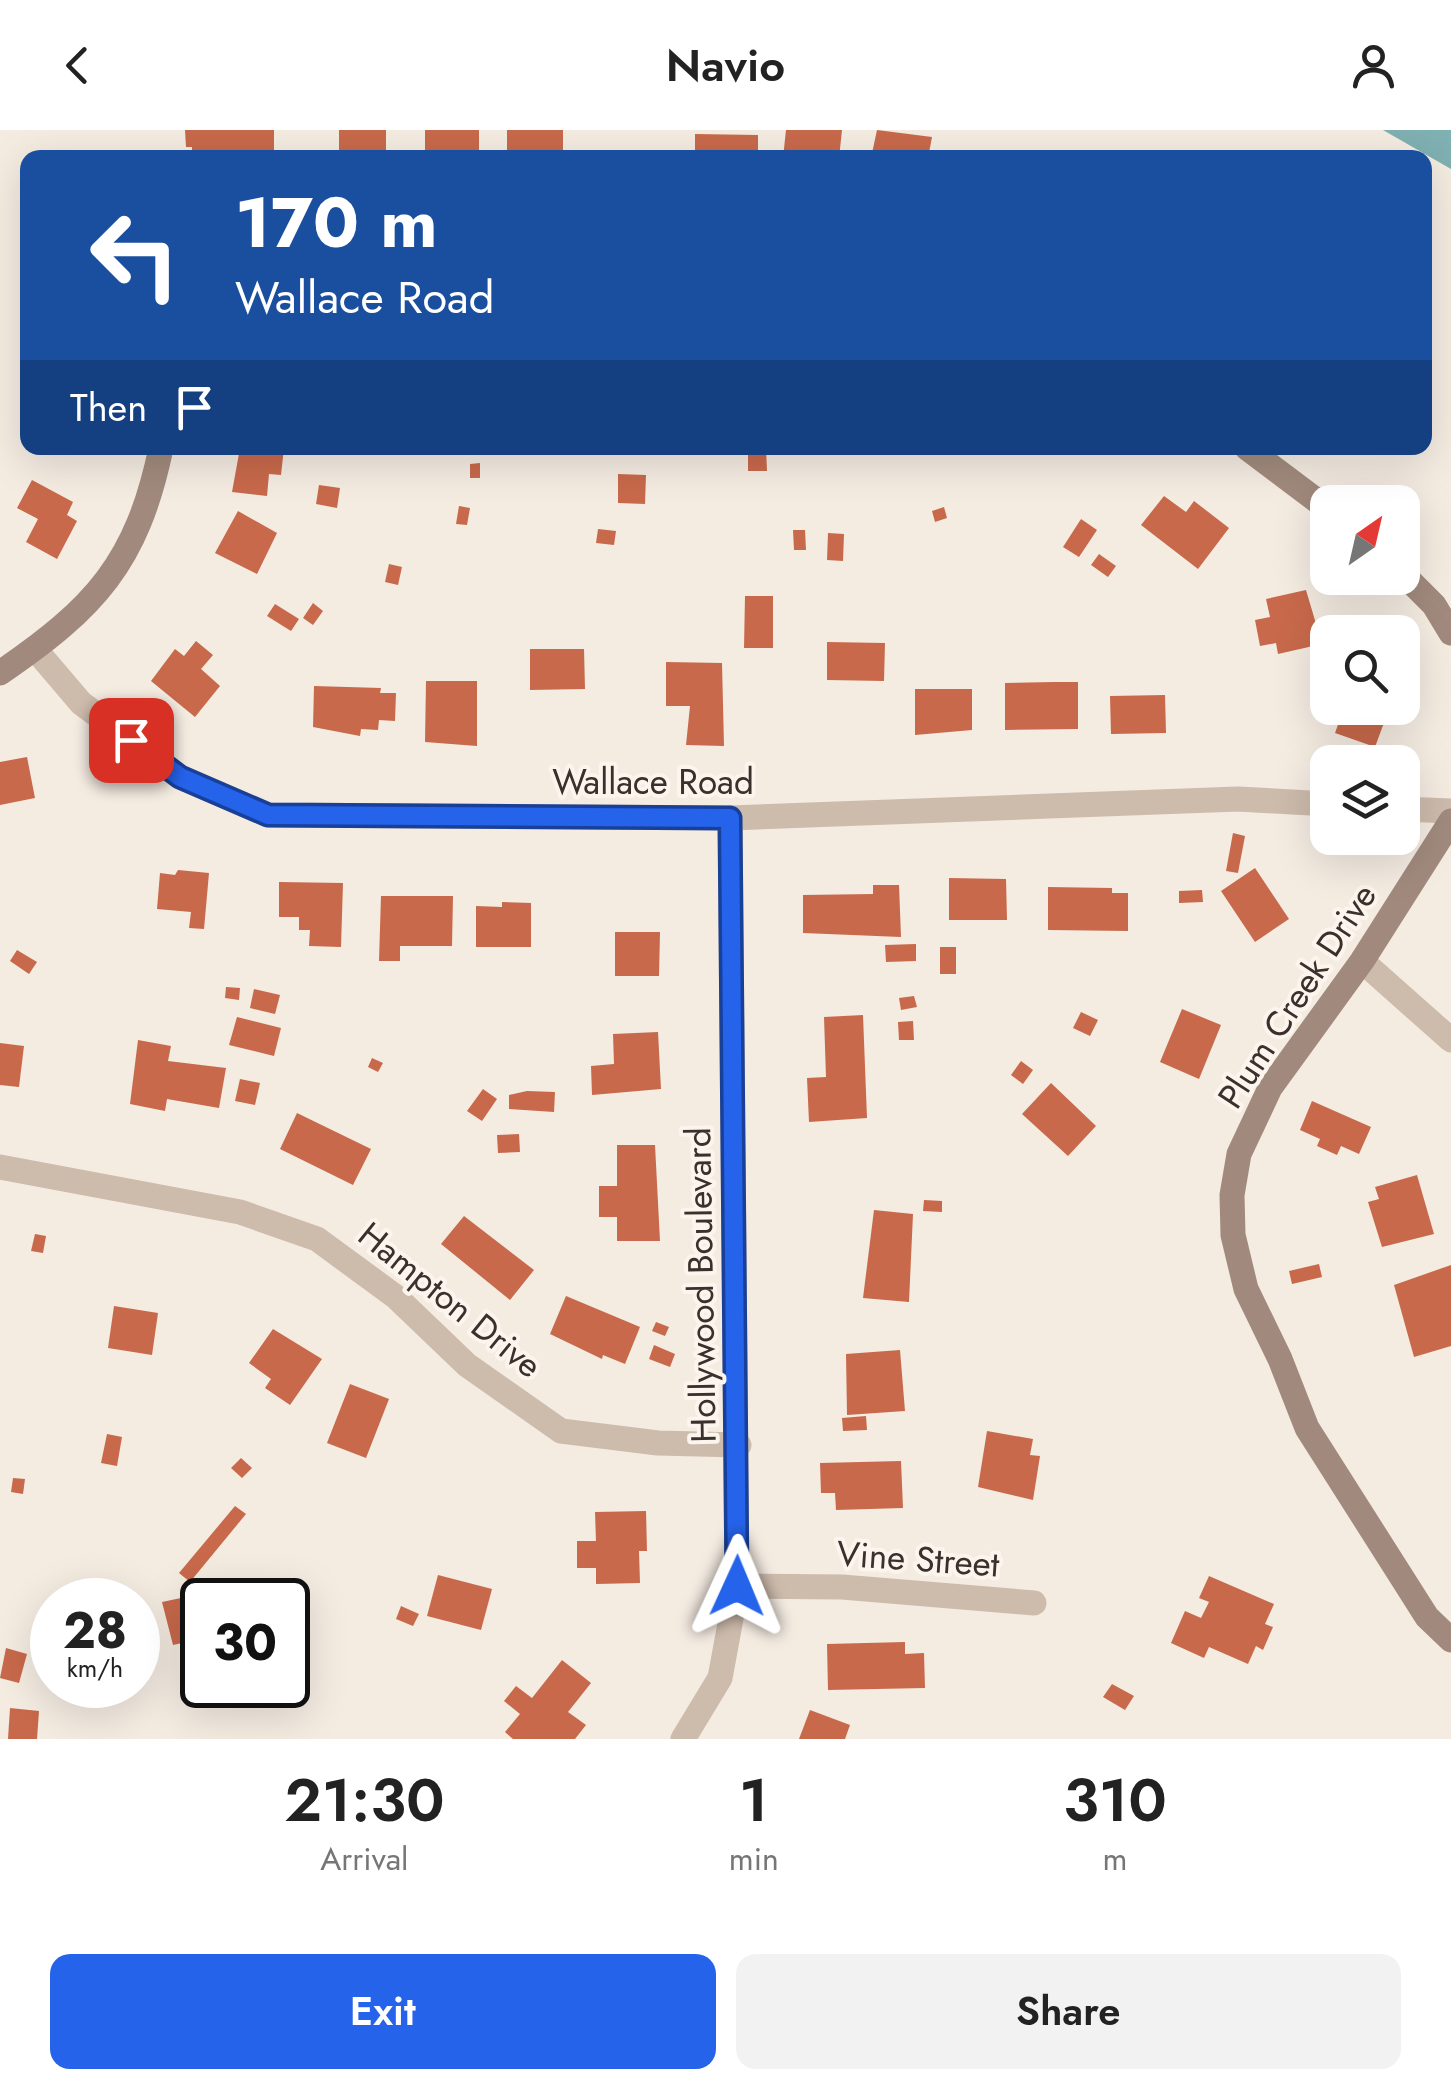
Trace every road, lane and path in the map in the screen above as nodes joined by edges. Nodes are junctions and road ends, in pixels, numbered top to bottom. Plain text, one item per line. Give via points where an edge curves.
1 (159, 455) edge
2 (1256, 455) edge
3 (1310, 495) edge
4 (1420, 591) edge
5 (1451, 633) edge
6 (36, 648) junction
7 (0, 672) edge
8 (1310, 803) edge
9 (1420, 810) edge
10 (1451, 812) edge
11 (730, 818) junction
12 (1451, 821) edge
13 (1362, 960) junction
14 (1451, 1040) edge
15 (0, 1167) edge
16 (738, 1445) junction
17 (737, 1586) junction
18 (1034, 1603) dead end
19 (1451, 1640) edge
20 (684, 1739) edge

1 - 6 street via 117,571
2 - 3 street
4 - 5 street
6 - 7 street
6 - 11 street, Wallace Road via 81,703 180,777 268,815
8 - 11 street, Wallace Road via 1238,800
9 - 10 street
11 - 16 street, Hollywood Boulevard
12 - 13 street, Plum Creek Drive
13 - 14 street
13 - 19 street, Plum Creek Drive via 1252,1120 1232,1194 1233,1235 1246,1290 1307,1428 1427,1617
15 - 16 street, Hampton Drive via 240,1212 317,1239 396,1297 467,1365 561,1431
16 - 17 street, Hollywood Boulevard
17 - 18 street, Vine Street via 842,1587
17 - 20 street, Hollywood Boulevard via 720,1678

